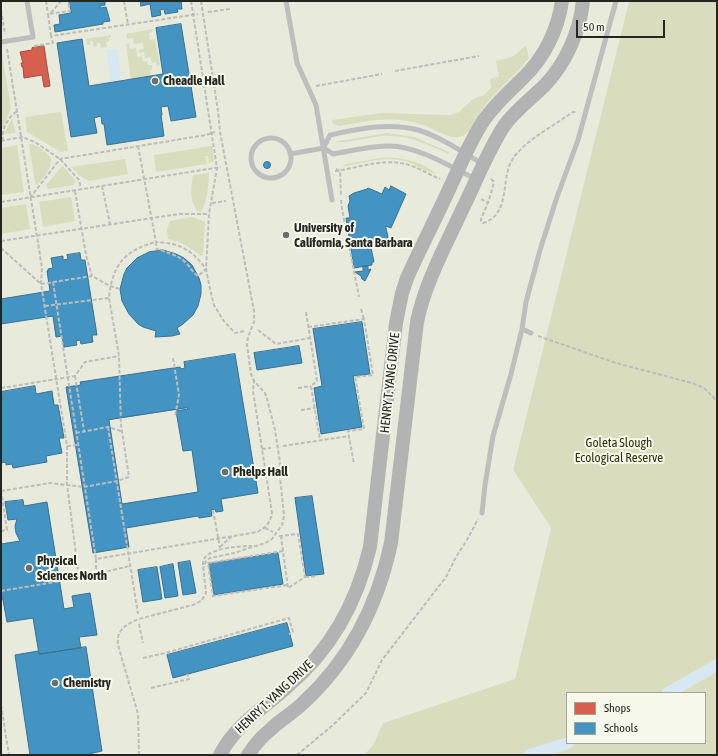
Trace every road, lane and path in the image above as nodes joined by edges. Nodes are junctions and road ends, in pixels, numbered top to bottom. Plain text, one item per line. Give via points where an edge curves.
1 (27, 1) edge
2 (46, 1) edge
3 (61, 1) edge
4 (68, 1) edge
5 (124, 1) edge
6 (190, 1) edge
7 (201, 1) edge
8 (286, 1) edge
9 (562, 1) edge
10 (583, 1) edge
11 (616, 1) edge
12 (230, 9) dead end
13 (1, 10) edge
14 (208, 12) dead end
15 (49, 14) junction
16 (192, 14) junction
17 (198, 14) dead end
18 (128, 25) junction
19 (51, 36) junction
20 (3, 42) edge
21 (30, 47) dead end
22 (479, 56) dead end
23 (395, 71) dead end
24 (382, 74) dead end
25 (318, 92) dead end
26 (18, 111) junction
27 (586, 113) junction
28 (215, 132) dead end
29 (212, 133) junction
30 (22, 138) junction
31 (2, 141) edge
32 (138, 146) junction
33 (324, 148) junction
34 (290, 154) junction
35 (466, 154) junction
36 (60, 159) junction
37 (484, 164) junction
38 (221, 167) dead end
39 (218, 168) junction
40 (336, 170) dead end
41 (458, 170) junction
42 (340, 171) junction
43 (144, 179) junction
44 (440, 180) dead end
45 (483, 180) junction
46 (102, 186) junction
47 (81, 189) junction
48 (75, 190) junction
49 (484, 193) dead end
50 (476, 197) dead end
51 (30, 198) junction
52 (332, 200) dead end
53 (481, 200) junction
54 (226, 201) dead end
55 (1, 202) edge
56 (212, 203) junction
57 (488, 203) junction
58 (209, 214) junction
59 (152, 219) junction
60 (110, 225) junction
61 (81, 230) junction
62 (37, 236) junction
63 (1, 241) edge
64 (156, 242) junction
65 (1, 248) edge
66 (206, 269) junction
67 (92, 276) junction
68 (53, 282) junction
69 (41, 284) junction
70 (110, 286) junction
71 (120, 289) dead end
72 (359, 297) dead end
73 (109, 298) junction
74 (57, 305) junction
75 (45, 306) junction
76 (361, 309) dead end
77 (306, 312) dead end
78 (364, 319) junction
79 (308, 327) junction
80 (522, 328) junction
81 (258, 330) dead end
82 (245, 331) dead end
83 (531, 333) joint
84 (310, 338) junction
85 (119, 356) junction
86 (173, 358) dead end
87 (75, 376) junction
88 (67, 377) junction
89 (57, 378) junction
90 (254, 381) junction
91 (311, 386) junction
92 (1, 388) edge
93 (298, 388) dead end
94 (717, 401) edge
95 (314, 408) junction
96 (301, 410) dead end
97 (174, 416) dead end
98 (108, 427) junction
99 (122, 431) junction
100 (84, 432) junction
101 (76, 433) junction
102 (349, 436) junction
103 (320, 440) junction
104 (78, 445) junction
105 (68, 446) junction
106 (283, 446) dead end
107 (271, 448) dead end
108 (262, 449) junction
109 (354, 464) dead end
110 (117, 481) junction
111 (67, 484) junction
112 (84, 486) junction
113 (1, 491) edge
114 (213, 510) dead end
115 (482, 513) joint
116 (265, 528) junction
117 (1, 531) edge
118 (273, 532) dead end
119 (232, 536) junction
120 (218, 539) junction
121 (254, 546) junction
122 (282, 551) junction
123 (128, 554) junction
124 (96, 560) junction
125 (130, 566) junction
126 (204, 567) junction
127 (96, 574) junction
128 (317, 576) dead end
129 (306, 577) junction
130 (80, 578) junction
131 (287, 585) junction
132 (1, 591) edge
133 (138, 614) dead end
134 (139, 624) dead end
135 (290, 634) dead end
136 (143, 643) dead end
137 (143, 658) dead end
138 (187, 674) dead end
139 (151, 688) dead end
140 (1, 705) edge
141 (9, 755) edge
142 (139, 755) edge
143 (220, 755) edge
144 (248, 755) edge
145 (297, 755) edge

1 - 20 lane via 33,37
2 - 15 path
3 - 15 path
4 - 15 path via 70,11
5 - 18 path
6 - 16 path
7 - 90 path via 220,132 254,311 254,322 247,345
8 - 33 lane via 297,63 316,105
9 - 35 main road, HENRY T. YANG DRIVE via 559,19 541,56 524,78 491,110
10 - 37 main road, HENRY T. YANG DRIVE via 575,35 562,61 545,85 513,115
11 - 27 lane
12 - 14 path
13 - 20 path
15 - 19 path
16 - 17 path
16 - 18 path
16 - 29 path
18 - 19 path
19 - 21 path via 53,43
20 - 26 path
22 - 23 path
24 - 25 path via 316,86
26 - 30 path
26 - 31 path via 11,115
27 - 57 path via 573,112 519,151 510,166 499,210 490,220 483,223 481,219
27 - 80 lane via 540,250
28 - 29 path
29 - 32 path
29 - 39 path
30 - 31 path
30 - 36 path via 35,142
30 - 51 path
32 - 36 path
32 - 43 path
33 - 34 lane
33 - 35 lane via 330,135 389,126 418,130
33 - 41 lane via 334,154 376,147 401,147
33 - 52 lane
34 - 34 lane via 284,143 271,138 259,142 251,160 256,172 261,176 274,178 289,167
35 - 37 lane
35 - 41 main road, HENRY T. YANG DRIVE
36 - 47 path via 79,180
36 - 51 path
37 - 45 main road, HENRY T. YANG DRIVE
38 - 39 path
39 - 43 path
39 - 56 path
40 - 42 path
41 - 45 lane
41 - 143 main road, HENRY T. YANG DRIVE via 413,264 402,293 396,323 373,527 358,587 341,624 317,657 293,682 235,733
42 - 44 path via 380,162 393,162 409,165
42 - 72 path via 342,209
43 - 46 path
43 - 59 path
45 - 57 path via 494,182
45 - 144 main road, HENRY T. YANG DRIVE via 432,275 420,306 391,543 387,563 373,602 355,640 331,674 302,704 270,730
46 - 47 path
46 - 60 path
47 - 48 path
48 - 51 path
48 - 61 path
49 - 53 path
50 - 53 path
51 - 55 path
51 - 62 path
53 - 57 path
54 - 56 path
56 - 58 path
58 - 59 path via 179,214
58 - 66 path
59 - 60 path
59 - 64 path
60 - 61 path
61 - 62 path
61 - 67 path
62 - 63 path
62 - 69 path via 42,268
64 - 66 path via 169,242 184,248 198,258
64 - 66 path via 157,250 179,256 198,276
64 - 70 path via 131,251 120,262
65 - 69 path
66 - 82 path via 214,304 223,320 235,333
67 - 68 path
67 - 70 path
68 - 69 path
68 - 74 path
69 - 75 path
70 - 71 path
70 - 73 path
73 - 74 path
73 - 85 path
74 - 75 path
74 - 88 path
75 - 89 path
76 - 78 path
77 - 79 path
78 - 79 path
78 - 102 path via 372,375 356,377 364,429 348,431
79 - 84 path
80 - 83 lane
80 - 115 lane via 493,436
81 - 84 path via 276,344
83 - 94 path via 616,363 692,383 704,388
84 - 91 path via 317,381
85 - 87 path via 85,362
85 - 99 path
86 - 97 path via 179,395
87 - 88 path
87 - 100 path
88 - 89 path
88 - 101 path
89 - 92 path
89 - 105 path
90 - 108 path via 253,391
90 - 121 path via 265,393 275,430 284,516 272,539
91 - 93 path
91 - 95 path
95 - 96 path
95 - 103 path
98 - 99 path
98 - 100 path
98 - 110 path
99 - 110 path via 129,477
100 - 101 path
101 - 104 path
102 - 103 path
102 - 109 path
103 - 106 path
104 - 105 path
104 - 112 path
105 - 111 path
107 - 108 path
108 - 116 path via 272,513
110 - 112 path
110 - 123 path
111 - 112 path
111 - 113 path via 50,483
111 - 130 path
112 - 124 path
113 - 117 path via 7,530
114 - 120 path
115 - 145 path via 446,577 382,660 366,694
116 - 118 path
116 - 119 path via 257,532
119 - 120 path
119 - 120 path via 220,547
120 - 123 path
121 - 126 path via 210,558
121 - 126 path via 210,553 203,560
122 - 129 path via 280,536 298,534
122 - 131 path
122 - 131 path via 208,563 213,596
123 - 124 path
123 - 125 path
124 - 127 path
125 - 127 path
125 - 133 path
126 - 142 path via 206,593 202,600 130,623 118,634 118,645 138,714
127 - 130 path
128 - 129 path
129 - 131 path via 288,588
130 - 132 path
134 - 136 path
135 - 137 path via 293,632 289,618
138 - 139 path via 189,679
140 - 141 path

